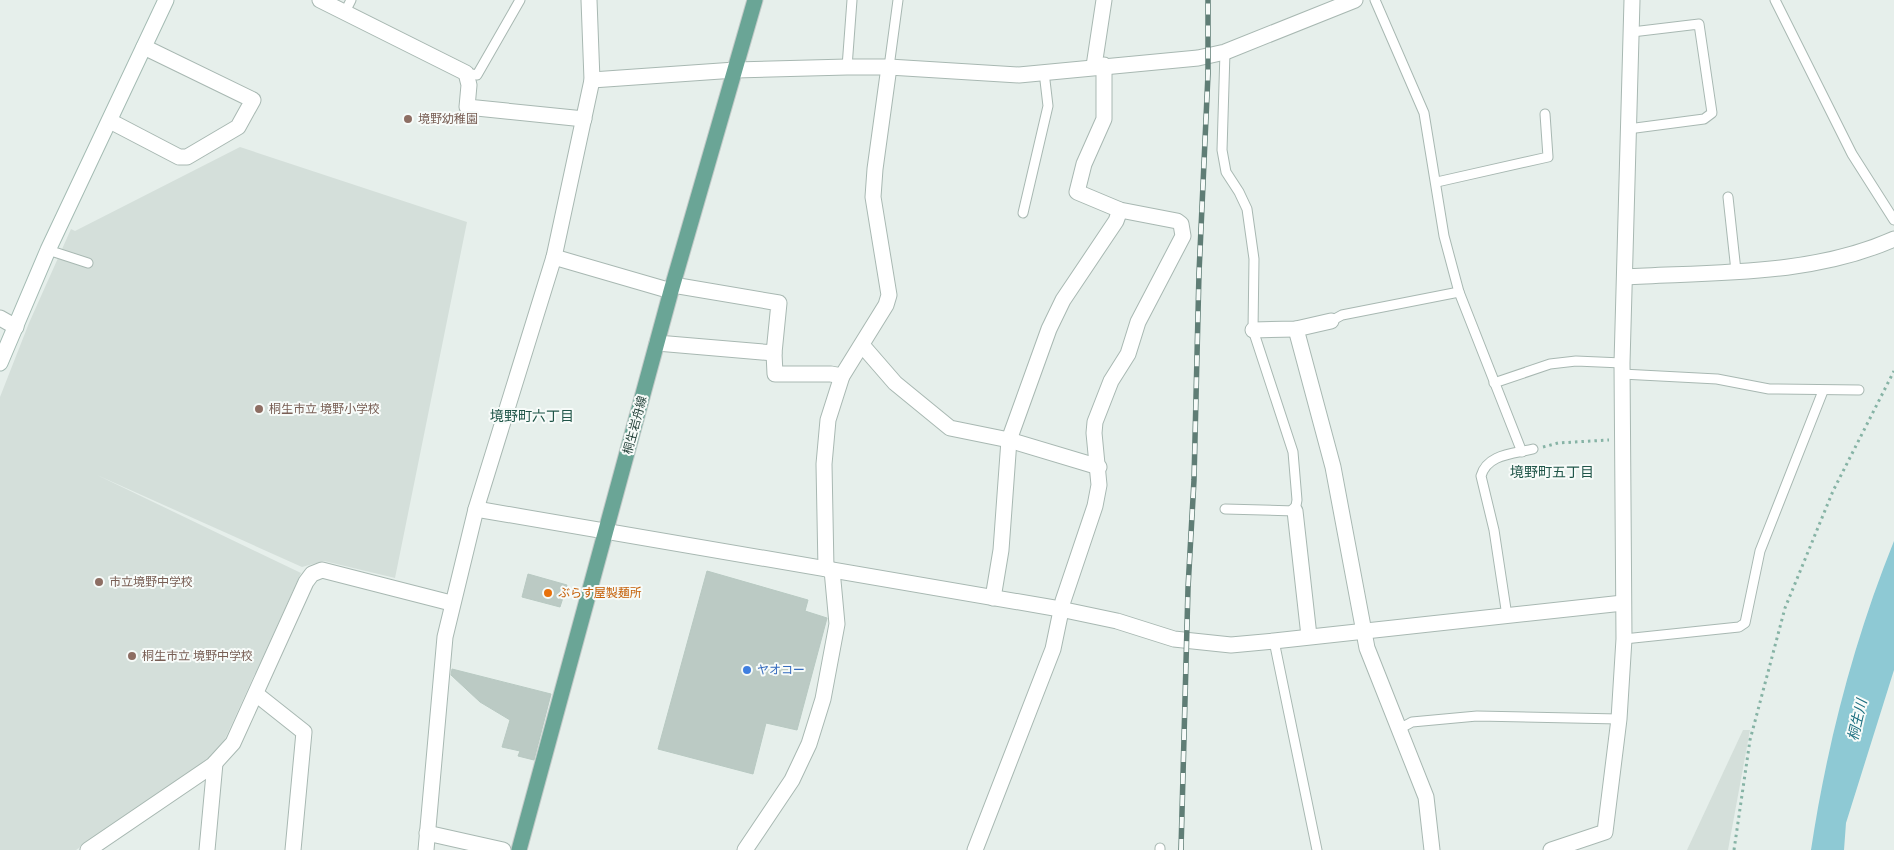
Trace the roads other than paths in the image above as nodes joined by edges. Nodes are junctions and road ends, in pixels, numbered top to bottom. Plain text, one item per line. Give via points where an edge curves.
1 (320, 0) edge
2 (520, 0) edge
3 (589, 0) edge
4 (755, 0) edge
5 (852, 0) edge
6 (898, 0) edge
7 (1104, 0) edge
8 (1355, 0) edge
9 (1375, 0) edge
10 (1632, 0) edge
11 (1775, 0) edge
12 (162, 1) edge
13 (348, 6) edge
14 (1632, 32) junction
15 (144, 47) junction
16 (1224, 52) junction
17 (1099, 65) junction
18 (847, 67) junction
19 (889, 67) junction
20 (736, 70) junction
21 (1044, 72) junction
22 (466, 73) junction
23 (592, 80) junction
24 (1544, 114) dead end
25 (584, 119) junction
26 (110, 121) junction
27 (1628, 129) junction
28 (1437, 182) junction
29 (1728, 197) dead end
30 (1120, 210) junction
31 (1023, 213) dead end
32 (1894, 220) edge
33 (1894, 239) edge
34 (48, 250) junction
35 (554, 257) junction
36 (88, 264) dead end
37 (1736, 271) junction
38 (1625, 277) junction
39 (672, 288) junction
40 (1459, 292) junction
41 (0, 318) edge
42 (1331, 321) joint
43 (16, 327) junction
44 (1296, 329) junction
45 (1253, 330) junction
46 (657, 343) junction
47 (862, 345) junction
48 (774, 354) junction
49 (0, 363) edge
50 (1622, 369) junction
51 (842, 376) junction
52 (1494, 383) junction
53 (1859, 390) dead end
54 (1823, 391) junction
55 (1009, 440) junction
56 (1533, 449) road end
57 (1522, 452) junction
58 (1099, 467) junction
59 (476, 509) junction
60 (1225, 509) dead end
61 (1295, 511) junction
62 (606, 531) junction
63 (829, 569) junction
64 (992, 598) junction
65 (451, 603) junction
66 (1623, 603) junction
67 (1060, 609) junction
68 (1507, 616) junction
69 (1363, 631) junction
70 (1309, 636) junction
71 (1624, 639) junction
72 (1274, 641) junction
73 (256, 694) junction
74 (1619, 719) junction
75 (1401, 728) junction
76 (215, 763) junction
77 (427, 833) junction
78 (88, 850) edge
79 (207, 850) edge
80 (293, 850) edge
81 (426, 850) edge
82 (504, 850) edge
83 (519, 850) edge
84 (745, 850) edge
85 (975, 850) edge
86 (1317, 850) edge
87 (1432, 850) edge
88 (1551, 850) edge

1 - 13 street
2 - 22 lane via 477,75
3 - 23 street
4 - 20 main road, 桐生岩舟線
5 - 18 lane
6 - 19 lane
7 - 17 street
8 - 16 street
9 - 28 lane via 1424,113
10 - 14 street
11 - 32 lane via 1852,154
12 - 15 street
13 - 22 street
14 - 27 street
14 - 27 lane via 1698,24 1712,112 1704,119
15 - 26 street
15 - 26 street via 253,100 238,127 187,157 179,158
16 - 17 street via 1198,58
16 - 45 lane via 1222,150 1226,172 1240,192 1251,230
17 - 21 street
17 - 30 street via 1104,119 1084,164 1077,192
18 - 19 street
18 - 20 street
19 - 21 street via 1010,74
19 - 47 street via 873,197 889,295
20 - 23 street
20 - 39 main road, 桐生岩舟線
21 - 31 lane via 1048,106
22 - 25 street via 469,85 467,106
23 - 25 street
24 - 28 lane via 1548,157
25 - 35 street
26 - 34 street
27 - 38 street
28 - 40 lane via 1444,236
29 - 37 lane
30 - 55 street via 1116,221 1063,300 1049,329
30 - 58 street via 1177,221 1181,224 1183,236 1138,322 1128,354 1111,380 1095,422
33 - 37 street via 1865,252 1824,262
34 - 36 lane
34 - 43 street
35 - 39 street
35 - 59 street
37 - 38 street
38 - 50 street
39 - 46 main road, 桐生岩舟線
39 - 48 street via 779,303
40 - 42 lane via 1342,315
40 - 52 lane
41 - 43 street
42 - 44 street
43 - 49 street
44 - 45 street
44 - 69 street via 1333,467 1362,609
45 - 61 lane via 1293,452 1298,500
46 - 48 street
46 - 62 main road, 桐生岩舟線
47 - 51 street
47 - 55 street via 895,382 950,428
48 - 51 street via 775,374
50 - 52 lane via 1576,361 1550,364
50 - 54 lane via 1718,379 1769,389
50 - 66 street
51 - 63 street via 828,420 824,464
52 - 57 lane
53 - 54 lane
54 - 71 lane via 1760,551 1745,623 1739,627
55 - 58 street
55 - 64 street via 1001,550
56 - 57 lane
57 - 68 lane via 1490,460 1481,476 1494,530
58 - 67 street via 1094,506
59 - 62 street
59 - 65 street
60 - 61 lane
61 - 70 street
62 - 63 street
62 - 83 main road, 桐生岩舟線
63 - 64 street
63 - 84 street via 837,624 823,699 809,744 792,780
64 - 67 street
65 - 73 street via 322,570 312,574
65 - 77 street
66 - 68 street
66 - 71 street
67 - 72 street via 1117,620 1174,639 1231,645
67 - 85 street via 1052,649
68 - 69 street
69 - 70 street
69 - 75 street
70 - 72 street
71 - 74 street
72 - 86 lane
73 - 76 street via 233,743
73 - 80 street via 304,732
74 - 75 lane via 1477,716 1412,722
74 - 88 street via 1605,832
75 - 87 street via 1426,797
76 - 78 street
76 - 79 street
77 - 81 street
77 - 82 street

